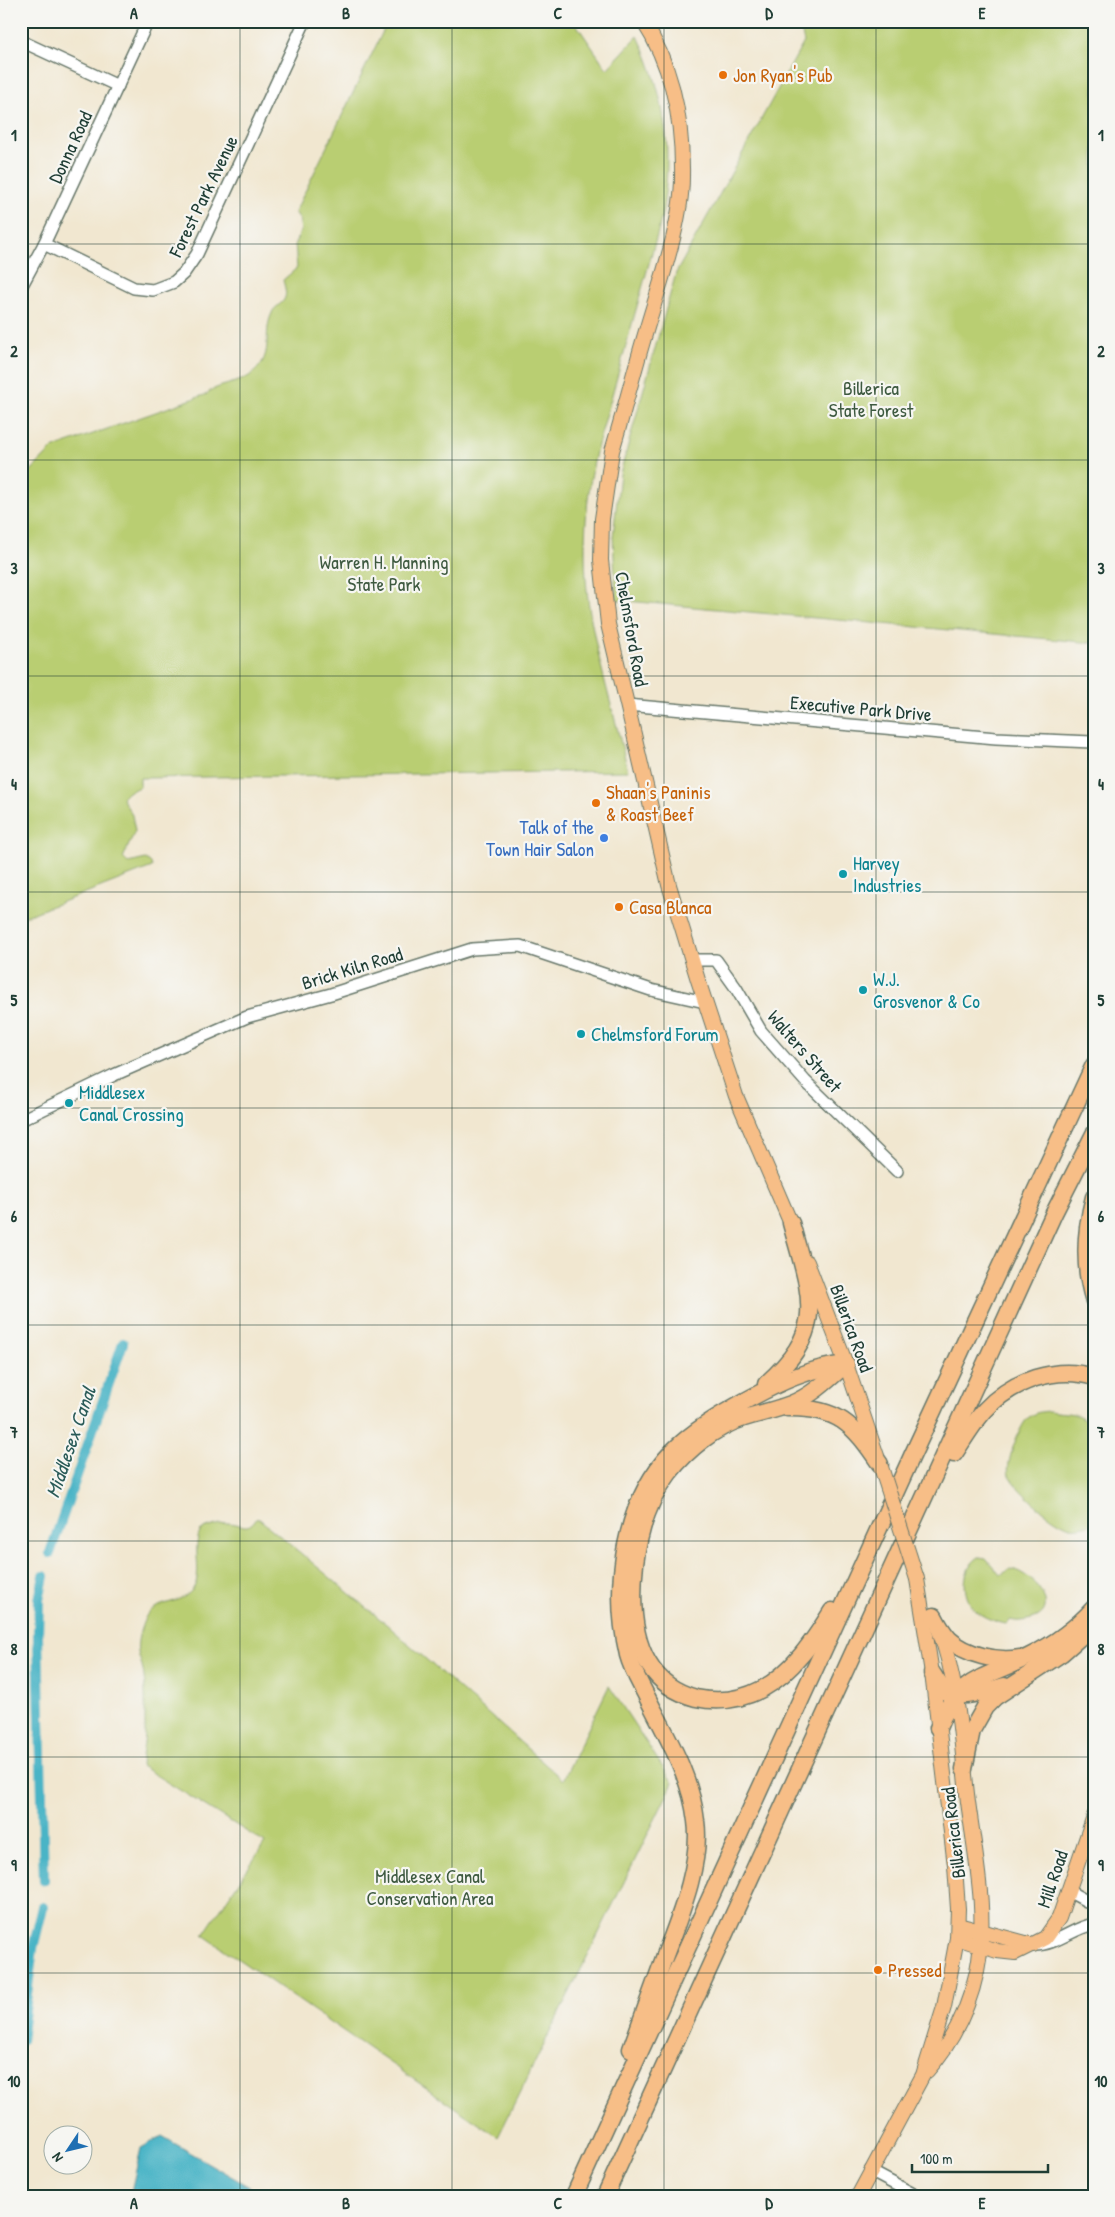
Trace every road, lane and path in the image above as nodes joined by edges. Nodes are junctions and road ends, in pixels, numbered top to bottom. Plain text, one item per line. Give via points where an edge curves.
1 (148, 21) edge
2 (306, 21) edge
3 (643, 21) edge
4 (21, 41) edge
5 (118, 86) junction
6 (44, 244) junction
7 (21, 287) edge
8 (627, 705) junction
9 (1092, 742) dead end
10 (692, 960) junction
11 (706, 1002) junction
12 (1094, 1065) edge
13 (736, 1096) joint
14 (21, 1120) edge
15 (1094, 1134) edge
16 (897, 1171) dead end
17 (1094, 1197) edge
18 (791, 1223) junction
19 (1094, 1301) edge
20 (846, 1364) junction
21 (1094, 1377) edge
22 (752, 1397) junction
23 (777, 1408) junction
24 (880, 1464) junction
25 (917, 1516) junction
26 (865, 1561) junction
27 (917, 1578) junction
28 (1094, 1608) edge
29 (934, 1616) junction
30 (1094, 1625) edge
31 (1029, 1657) junction
32 (932, 1673) junction
33 (1022, 1678) junction
34 (955, 1695) junction
35 (938, 1728) junction
36 (964, 1769) junction
37 (1094, 1816) edge
38 (1068, 1890) junction
39 (1094, 1906) edge
40 (1094, 1924) edge
41 (957, 1931) junction
42 (981, 1931) junction
43 (1033, 1945) junction
44 (980, 1946) junction
45 (923, 2075) junction
46 (870, 2171) junction
47 (584, 2174) junction
48 (574, 2196) edge
49 (605, 2196) edge
50 (858, 2196) edge
51 (917, 2196) edge

1 - 5 street, Donna Road
2 - 6 street, Forest Park Avenue via 197,254 184,274 174,282 153,290 134,288
3 - 8 main road, Chelmsford Road via 672,84 680,130 682,178 676,222 612,451 602,519 601,560 606,614
4 - 5 street
5 - 6 street, Donna Road
6 - 7 street, Donna Road
8 - 9 street, Executive Park Drive via 996,738
8 - 10 main road, Chelmsford Road via 669,885
10 - 11 main road, Chelmsford Road
10 - 16 street, Walters Street via 716,960 761,1032 805,1081
11 - 13 main road, Chelmsford Road
11 - 14 street, Brick Kiln Road via 651,990 520,946 472,949 248,1017 114,1075
12 - 26 highway
13 - 18 main road, Billerica Road
15 - 25 highway via 1054,1213
17 - 19 highway via 1087,1229 1086,1259
18 - 20 main road, Billerica Road
18 - 22 highway via 809,1296 807,1329 790,1361
20 - 22 highway via 822,1366
20 - 23 highway via 811,1393
20 - 24 main road, Billerica Road
21 - 25 highway via 1071,1372 1046,1374 1003,1395 972,1425
22 - 47 highway via 703,1426 672,1452 643,1493 626,1544 622,1600 629,1656 685,1775 697,1822 696,1844 679,1919
23 - 24 highway via 813,1409 834,1415 858,1434
23 - 26 highway via 739,1420 702,1440 668,1474 653,1500 642,1527 634,1574 636,1627 646,1660 661,1680 685,1695 710,1701 738,1699 762,1689 786,1672 812,1642
24 - 27 main road, Billerica Road, bridge
25 - 49 highway
26 - 47 highway
27 - 29 main road, Billerica Road
27 - 32 main road, Billerica Road
28 - 31 highway via 1074,1628
29 - 31 highway via 950,1640 961,1648 999,1658
29 - 34 main road, Billerica Road via 948,1658
30 - 33 highway via 1062,1653
31 - 34 highway via 979,1678
32 - 34 highway via 944,1690
32 - 35 main road, Billerica Road
33 - 34 highway via 988,1691
33 - 36 highway via 994,1697 978,1718 967,1748
34 - 35 highway
34 - 36 main road, Billerica Road
35 - 41 main road, Billerica Road via 957,1890
36 - 42 main road, Billerica Road via 980,1896
37 - 38 main road, Mill Road
38 - 39 street
38 - 43 main road, Mill Road via 1055,1926 1045,1938
40 - 43 street via 1050,1943
41 - 42 main road
41 - 44 main road, Mill Road
41 - 45 main road, Billerica Road via 944,2007
42 - 43 main road
42 - 44 main road, Billerica Road
43 - 44 main road, Mill Road via 1015,1953
44 - 45 main road, Billerica Road via 976,1973 959,2024 944,2051
45 - 46 main road, Billerica Road
46 - 50 main road, Billerica Road
46 - 51 street
47 - 48 highway

